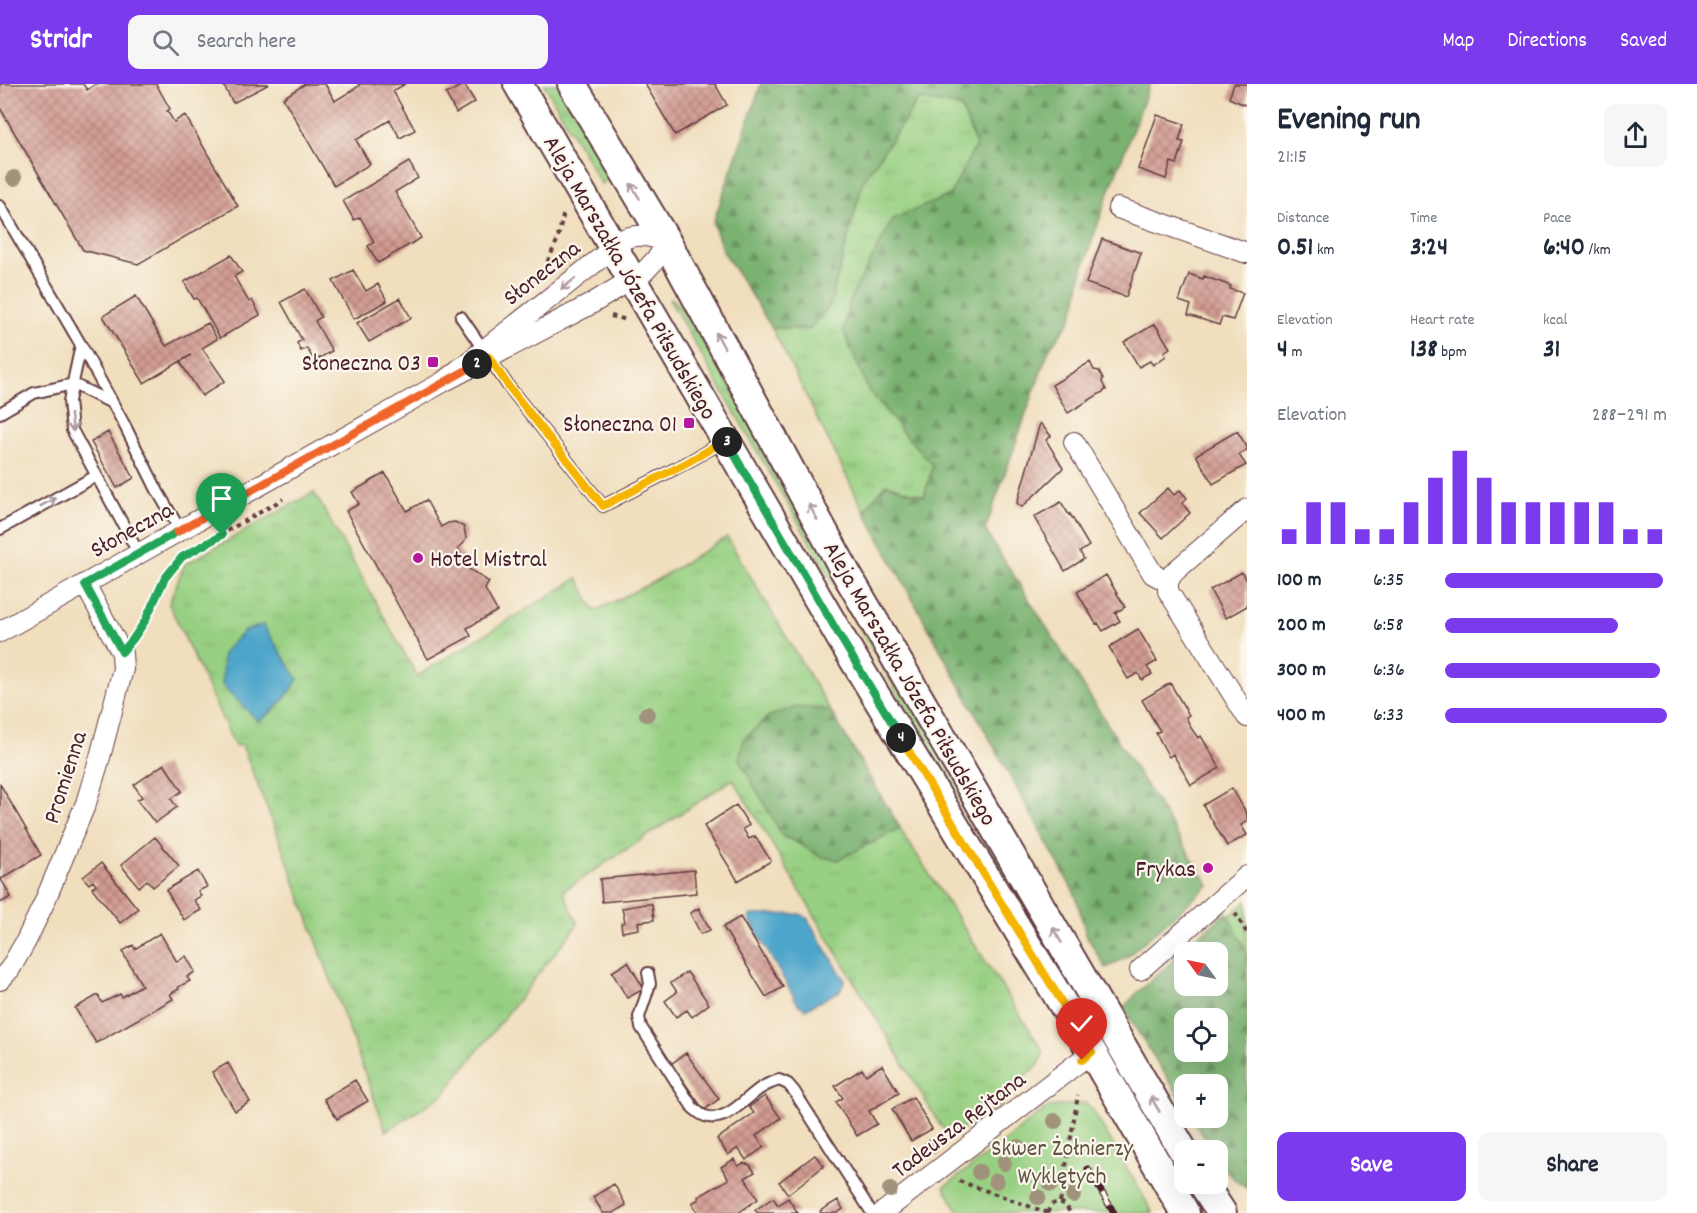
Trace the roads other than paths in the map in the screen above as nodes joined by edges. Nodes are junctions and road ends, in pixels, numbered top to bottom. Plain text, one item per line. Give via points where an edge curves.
1 (518, 84) edge
2 (572, 84) edge
3 (0, 206) edge
4 (1118, 208) dead end
5 (666, 241) junction
6 (614, 247) junction
7 (1247, 253) edge
8 (633, 279) junction
9 (461, 317) dead end
10 (81, 345) junction
11 (486, 353) junction
12 (73, 384) junction
13 (113, 403) junction
14 (0, 413) edge
15 (726, 440) junction
16 (1074, 442) dead end
17 (96, 476) junction
18 (1247, 509) edge
19 (0, 529) edge
20 (180, 530) junction
21 (139, 554) junction
22 (1170, 578) junction
23 (85, 584) junction
24 (0, 632) edge
25 (1247, 717) edge
26 (1247, 876) edge
27 (1140, 970) dead end
28 (648, 973) dead end
29 (0, 980) edge
30 (1092, 1052) junction
31 (1177, 1140) edge
32 (1210, 1194) edge
33 (872, 1213) edge
34 (882, 1213) edge
35 (1185, 1213) edge
36 (1222, 1213) edge

1 - 6 main road, Aleja Marszałka Józefa Piłsudskiego
5 -> 2 main road, Aleja Marszałka Józefa Piłsudskiego
3 - 10 lane
4 - 7 street
5 - 6 street, Słoneczna via 635,235
5 - 8 street, Słoneczna via 653,263
31 -> 5 main road, Aleja Marszałka Józefa Piłsudskiego via 842,566
6 - 8 main road, Aleja Marszałka Józefa Piłsudskiego
6 -> 11 street, Słoneczna
8 - 11 street, Słoneczna via 582,309
8 - 15 main road, Aleja Marszałka Józefa Piłsudskiego
9 - 11 lane
10 - 12 lane
10 - 13 lane
11 - 15 lane via 603,506
11 - 20 street, Słoneczna via 443,382
12 - 13 lane
12 - 14 lane via 34,393
12 -> 17 lane via 69,401 72,430
13 - 20 lane
15 - 30 main road, Aleja Marszałka Józefa Piłsudskiego via 842,640
16 - 22 street via 1153,574
19 -> 17 lane
17 - 21 lane
18 - 22 street
20 - 21 street, Słoneczna
21 - 23 street, Słoneczna
22 - 25 street via 1168,591
23 - 24 street, Słoneczna
23 - 29 street, Promienna via 122,652 123,669 86,803 27,941
26 - 27 street
28 - 33 lane via 650,984 639,1017 640,1028 693,1108 703,1116 715,1118 729,1113 772,1082 788,1084
30 - 34 street, Tadeusza Rejtana
30 - 35 main road, Aleja Marszałka Józefa Piłsudskiego
32 - 36 main road

